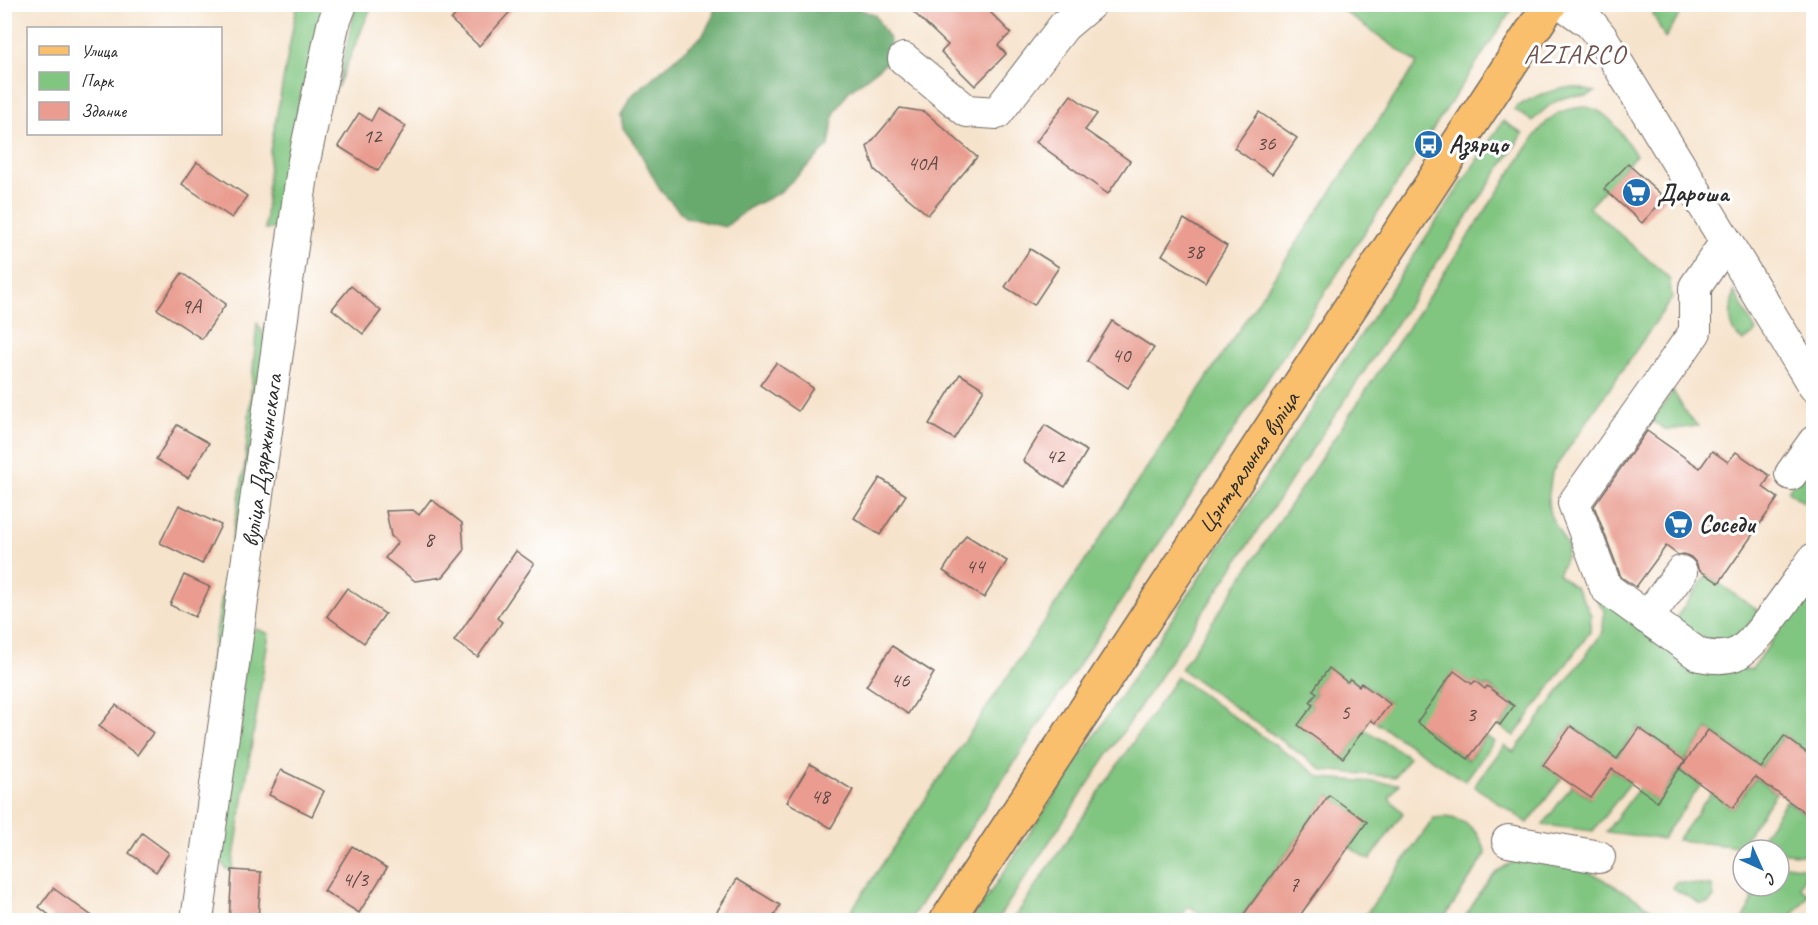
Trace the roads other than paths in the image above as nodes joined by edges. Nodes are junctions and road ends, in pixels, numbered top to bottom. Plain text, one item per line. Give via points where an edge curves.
1 (341, 4) edge
2 (1090, 4) edge
3 (1550, 4) edge
4 (1563, 4) edge
5 (904, 59) dead end
6 (1726, 242) junction
7 (1814, 386) edge
8 (1814, 442) edge
9 (1791, 474) dead end
10 (1814, 559) edge
11 (1681, 572) dead end
12 (1647, 618) junction
13 (1508, 841) dead end
14 (1599, 857) dead end
15 (197, 921) edge
16 (947, 921) edge

1 - 15 street, вуліца Дзяржынскага via 304,160
2 - 5 street via 1064,26 997,113 967,111
3 - 16 main road, Цэнтральная вуліца
4 - 6 street via 1590,23 1602,38
6 - 7 street
6 - 12 street via 1695,287 1695,332 1574,503 1606,588
8 - 9 street
10 - 12 street via 1753,641 1737,654 1718,658 1699,655
11 - 12 street
13 - 14 street

